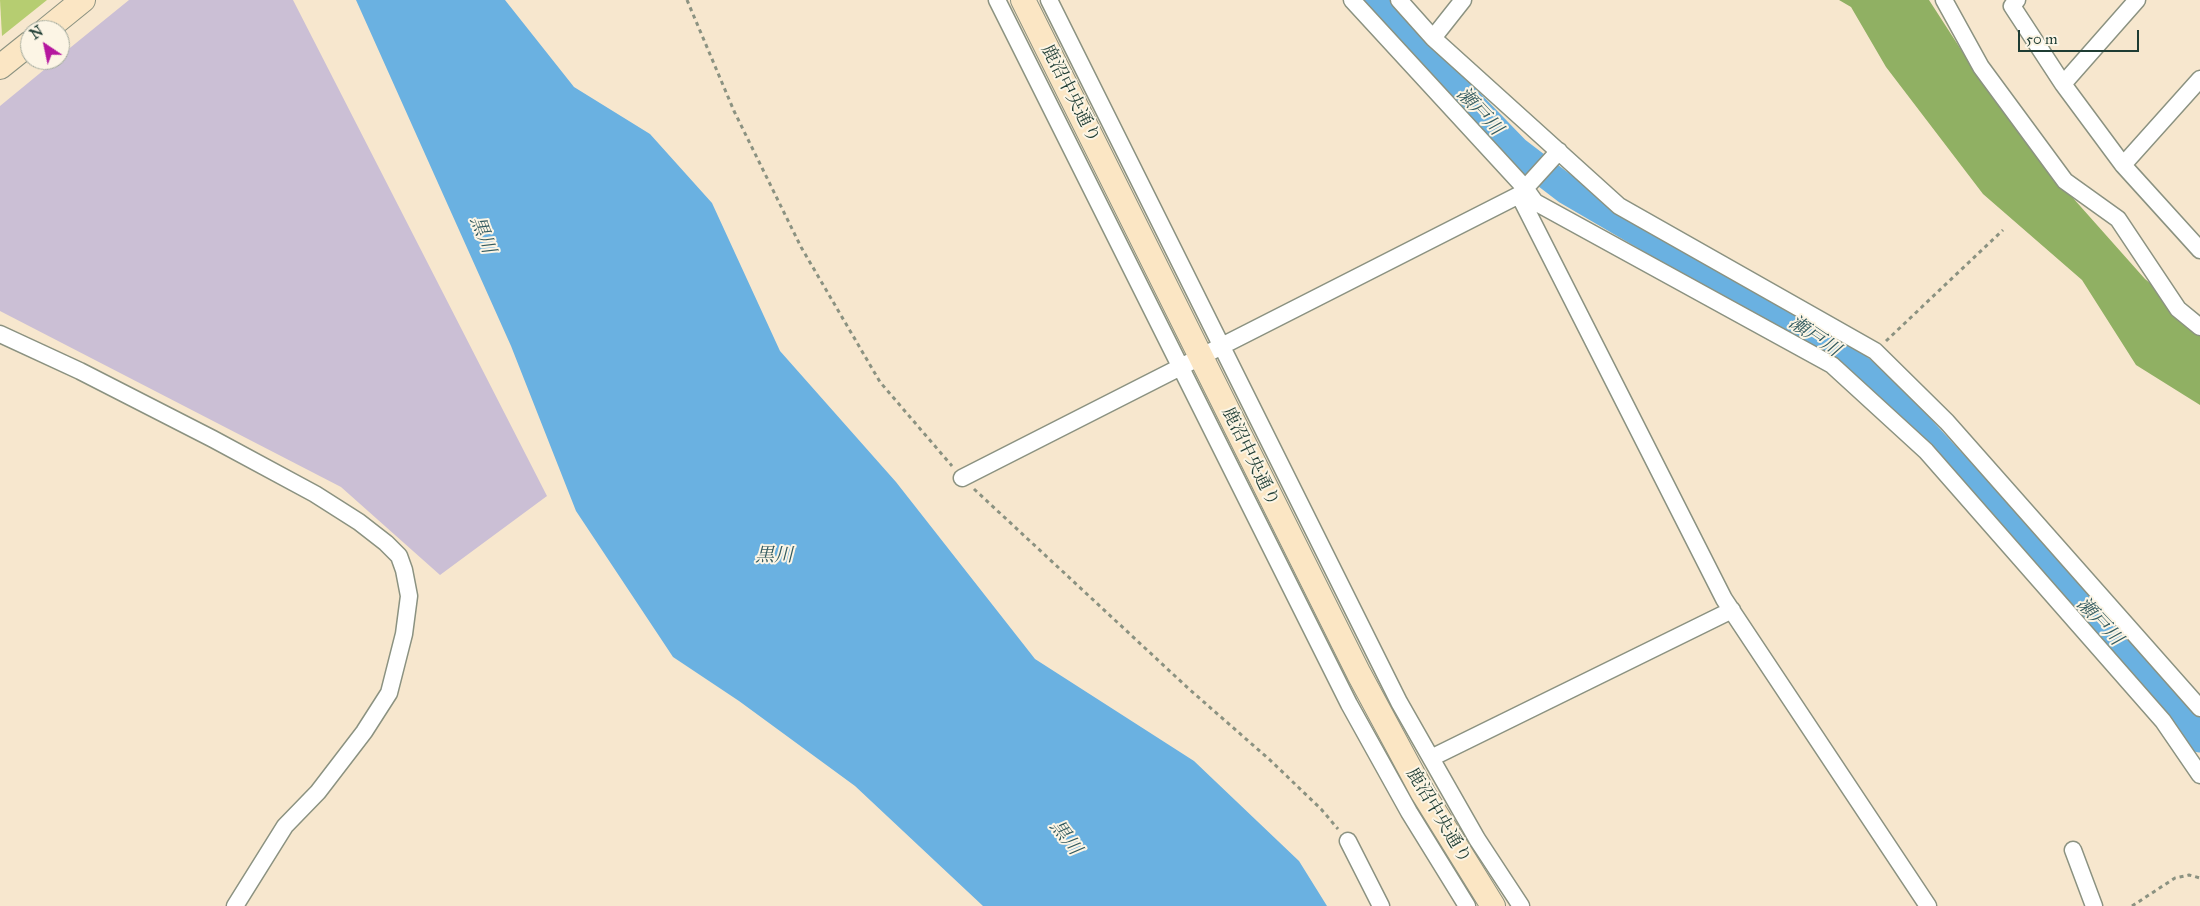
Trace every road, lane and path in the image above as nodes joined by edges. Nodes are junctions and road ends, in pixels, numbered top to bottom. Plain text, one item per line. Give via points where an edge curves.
1 (83, 0) edge
2 (688, 0) edge
3 (997, 0) edge
4 (1023, 0) edge
5 (1049, 0) edge
6 (1352, 0) edge
7 (1399, 0) edge
8 (1463, 0) edge
9 (1944, 0) edge
10 (2017, 0) edge
11 (2137, 0) edge
12 (58, 20) edge
13 (1433, 38) junction
14 (20, 51) edge
15 (0, 66) edge
16 (2200, 79) edge
17 (2063, 84) junction
18 (1559, 151) junction
19 (2123, 166) junction
20 (1522, 192) junction
21 (2003, 230) dead end
22 (2199, 247) edge
23 (2200, 327) edge
24 (0, 334) edge
25 (1211, 351) junction
26 (1875, 352) junction
27 (1180, 367) junction
28 (962, 478) junction
29 (1732, 610) junction
30 (2200, 708) edge
31 (1431, 758) junction
32 (2200, 776) edge
33 (1348, 842) joint
34 (2073, 850) dead end
35 (2200, 878) edge
36 (235, 906) edge
37 (1381, 906) edge
38 (1467, 906) edge
39 (1493, 906) edge
40 (1521, 906) edge
41 (1928, 906) edge
42 (2094, 906) edge
43 (2132, 906) edge

1 - 12 street
2 - 28 path via 734,111 801,247 861,352 880,382
3 - 27 street
4 - 25 street, 鹿沼中央通り
5 - 25 street
6 - 20 street
7 - 13 street
8 - 13 street
9 - 23 street via 1981,67 2065,181 2118,219 2178,309
10 - 17 street via 2012,6
11 - 17 street
13 - 18 street
14 - 15 street
16 - 19 street
17 - 19 street
18 - 20 street
18 - 26 street via 1619,206
19 - 22 street
20 - 25 street
20 - 29 street
20 - 32 street via 1832,365 1926,451 2163,721
21 - 26 path
24 - 36 street via 213,438 315,494 386,544 398,556 404,570 409,596 404,634 389,694 318,792 284,826
25 - 27 street
25 - 31 street
25 - 39 street, 鹿沼中央通り via 1377,709 1423,793
26 - 30 street via 1947,422
27 - 28 street
27 - 38 street via 1366,736
28 - 33 path via 1189,690 1270,760 1321,809
29 - 31 street
29 - 41 street
31 - 40 street via 1477,839
33 - 37 street
34 - 42 street
35 - 43 path via 2189,875 2175,878

